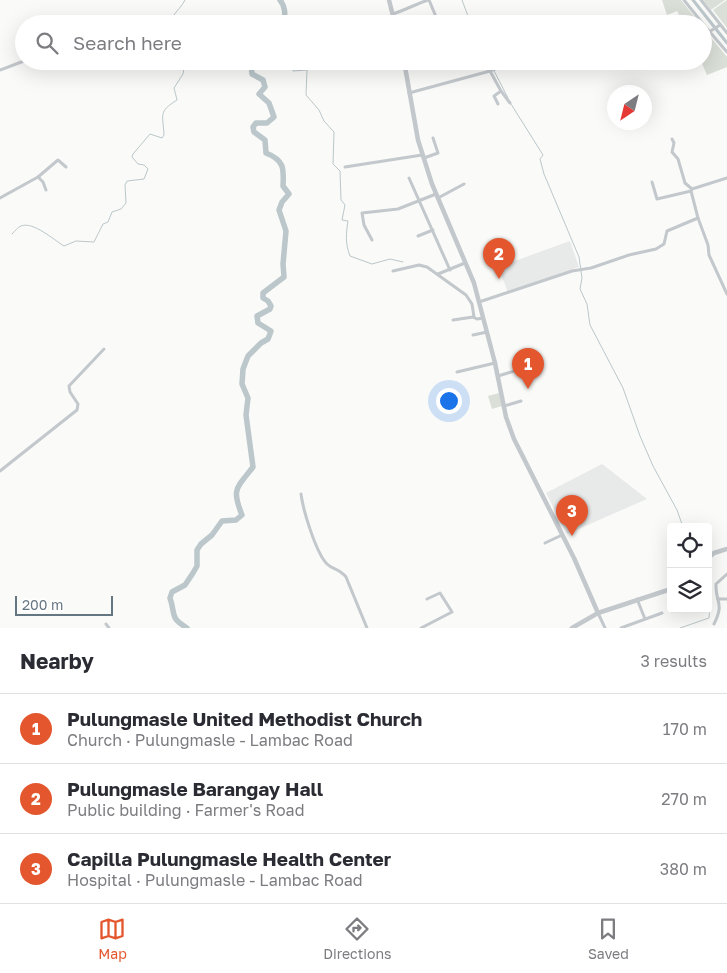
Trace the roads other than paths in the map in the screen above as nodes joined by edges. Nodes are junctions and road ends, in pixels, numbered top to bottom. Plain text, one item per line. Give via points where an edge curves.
1 (389, 0) edge
2 (429, 0) edge
3 (684, 0) edge
4 (700, 0) edge
5 (393, 14) joint
6 (435, 15) edge
7 (696, 15) edge
8 (710, 15) edge
9 (712, 17) edge
10 (718, 26) junction
11 (712, 30) edge
12 (712, 33) edge
13 (727, 33) edge
14 (727, 52) edge
15 (15, 64) edge
16 (0, 70) edge
17 (405, 70) edge
18 (492, 70) joint
19 (501, 91) junction
20 (409, 93) junction
21 (510, 103) dead end
22 (498, 104) dead end
23 (433, 138) dead end
24 (672, 139) dead end
25 (423, 156) junction
26 (66, 167) dead end
27 (345, 167) dead end
28 (38, 176) junction
29 (409, 178) dead end
30 (727, 178) edge
31 (652, 182) dead end
32 (464, 184) dead end
33 (46, 190) dead end
34 (691, 190) junction
35 (437, 196) junction
36 (0, 198) edge
37 (420, 201) junction
38 (698, 218) junction
39 (433, 230) junction
40 (418, 236) dead end
41 (372, 240) dead end
42 (465, 263) junction
43 (450, 270) junction
44 (393, 271) dead end
45 (438, 274) junction
46 (727, 294) edge
47 (478, 302) junction
48 (474, 317) junction
49 (483, 318) junction
50 (453, 320) dead end
51 (486, 332) junction
52 (473, 335) dead end
53 (104, 349) dead end
54 (495, 363) junction
55 (528, 367) dead end
56 (457, 372) dead end
57 (498, 376) junction
58 (521, 401) dead end
59 (504, 406) junction
60 (0, 471) edge
61 (301, 494) dead end
62 (563, 535) junction
63 (546, 543) dead end
64 (727, 549) edge
65 (712, 554) edge
66 (727, 574) edge
67 (667, 590) edge
68 (428, 599) dead end
69 (637, 599) junction
70 (718, 599) junction
71 (727, 599) edge
72 (598, 613) junction
73 (662, 614) dead end
74 (645, 619) junction
75 (106, 624) dead end
76 (714, 624) dead end
77 (109, 628) edge
78 (367, 628) edge
79 (421, 628) edge
80 (572, 628) edge
81 (605, 628) edge
82 (621, 628) edge

1 - 5 street
2 - 5 street
2 - 6 street
3 - 7 street
4 - 8 street
9 - 10 street
10 - 11 street
10 - 13 street
12 - 14 street
15 - 16 street
17 - 20 street
18 - 19 street
18 - 20 street
19 - 21 street
19 - 22 street via 494,96
20 - 25 street
23 - 25 street via 438,154
24 - 34 street via 672,152
25 - 27 street
25 - 35 street
26 - 28 street via 58,160
28 - 33 street
28 - 36 street
29 - 37 street
30 - 34 street
31 - 34 street via 657,199
32 - 35 street
34 - 38 street
35 - 37 street
35 - 42 street
37 - 39 street
37 - 41 street via 398,209 362,213
38 - 46 street via 709,254
38 - 47 street via 667,231 664,244 656,249 629,254
39 - 40 street
39 - 43 street
42 - 43 street
42 - 47 street
43 - 45 street
44 - 45 street via 424,265
45 - 48 street via 469,298
47 - 49 street
48 - 49 street via 476,320
48 - 50 street
49 - 51 street
51 - 52 street
51 - 54 street
53 - 60 street via 69,386 78,404 77,410
54 - 56 street
54 - 57 street
55 - 57 street
57 - 59 street
58 - 59 street
59 - 62 street via 514,439
61 - 78 street via 304,512 320,553 327,564 340,570 346,578
62 - 63 street
62 - 72 street
64 - 65 street
66 - 70 street via 716,584
67 - 69 street
68 - 79 street via 440,593 452,612
69 - 72 street
69 - 74 street
70 - 71 street
70 - 76 street via 720,605
72 - 80 street
72 - 81 street
73 - 74 street
74 - 82 street
75 - 77 street

